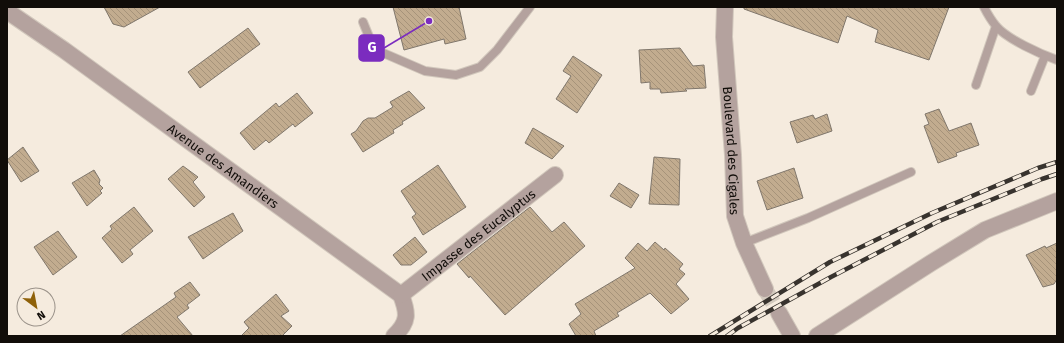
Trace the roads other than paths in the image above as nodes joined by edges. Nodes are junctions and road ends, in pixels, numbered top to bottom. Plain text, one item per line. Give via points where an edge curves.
1 (530, 7) edge
2 (725, 7) edge
3 (984, 7) edge
4 (7, 11) edge
5 (363, 22) dead end
6 (996, 26) junction
7 (1045, 56) junction
8 (1057, 60) edge
9 (976, 85) dead end
10 (1031, 91) dead end
11 (911, 172) dead end
12 (555, 175) dead end
13 (1057, 201) edge
14 (744, 243) junction
15 (765, 289) tunnel mouth
16 (401, 295) junction
17 (779, 313) tunnel mouth
18 (394, 336) edge
19 (792, 336) edge
20 (817, 336) edge

1 - 5 lane via 497,50 480,67 456,75 425,71 374,49
2 - 14 street, Boulevard des Cigales via 724,37 735,216
3 - 6 lane
4 - 16 street, Avenue des Amandiers
6 - 7 lane
6 - 9 lane
7 - 8 lane
7 - 10 lane
11 - 14 lane via 808,218
12 - 16 street, Impasse des Eucalyptus
13 - 20 street via 985,230
14 - 15 street, Boulevard des Cigales
16 - 18 street via 406,316 404,324
17 - 19 street

